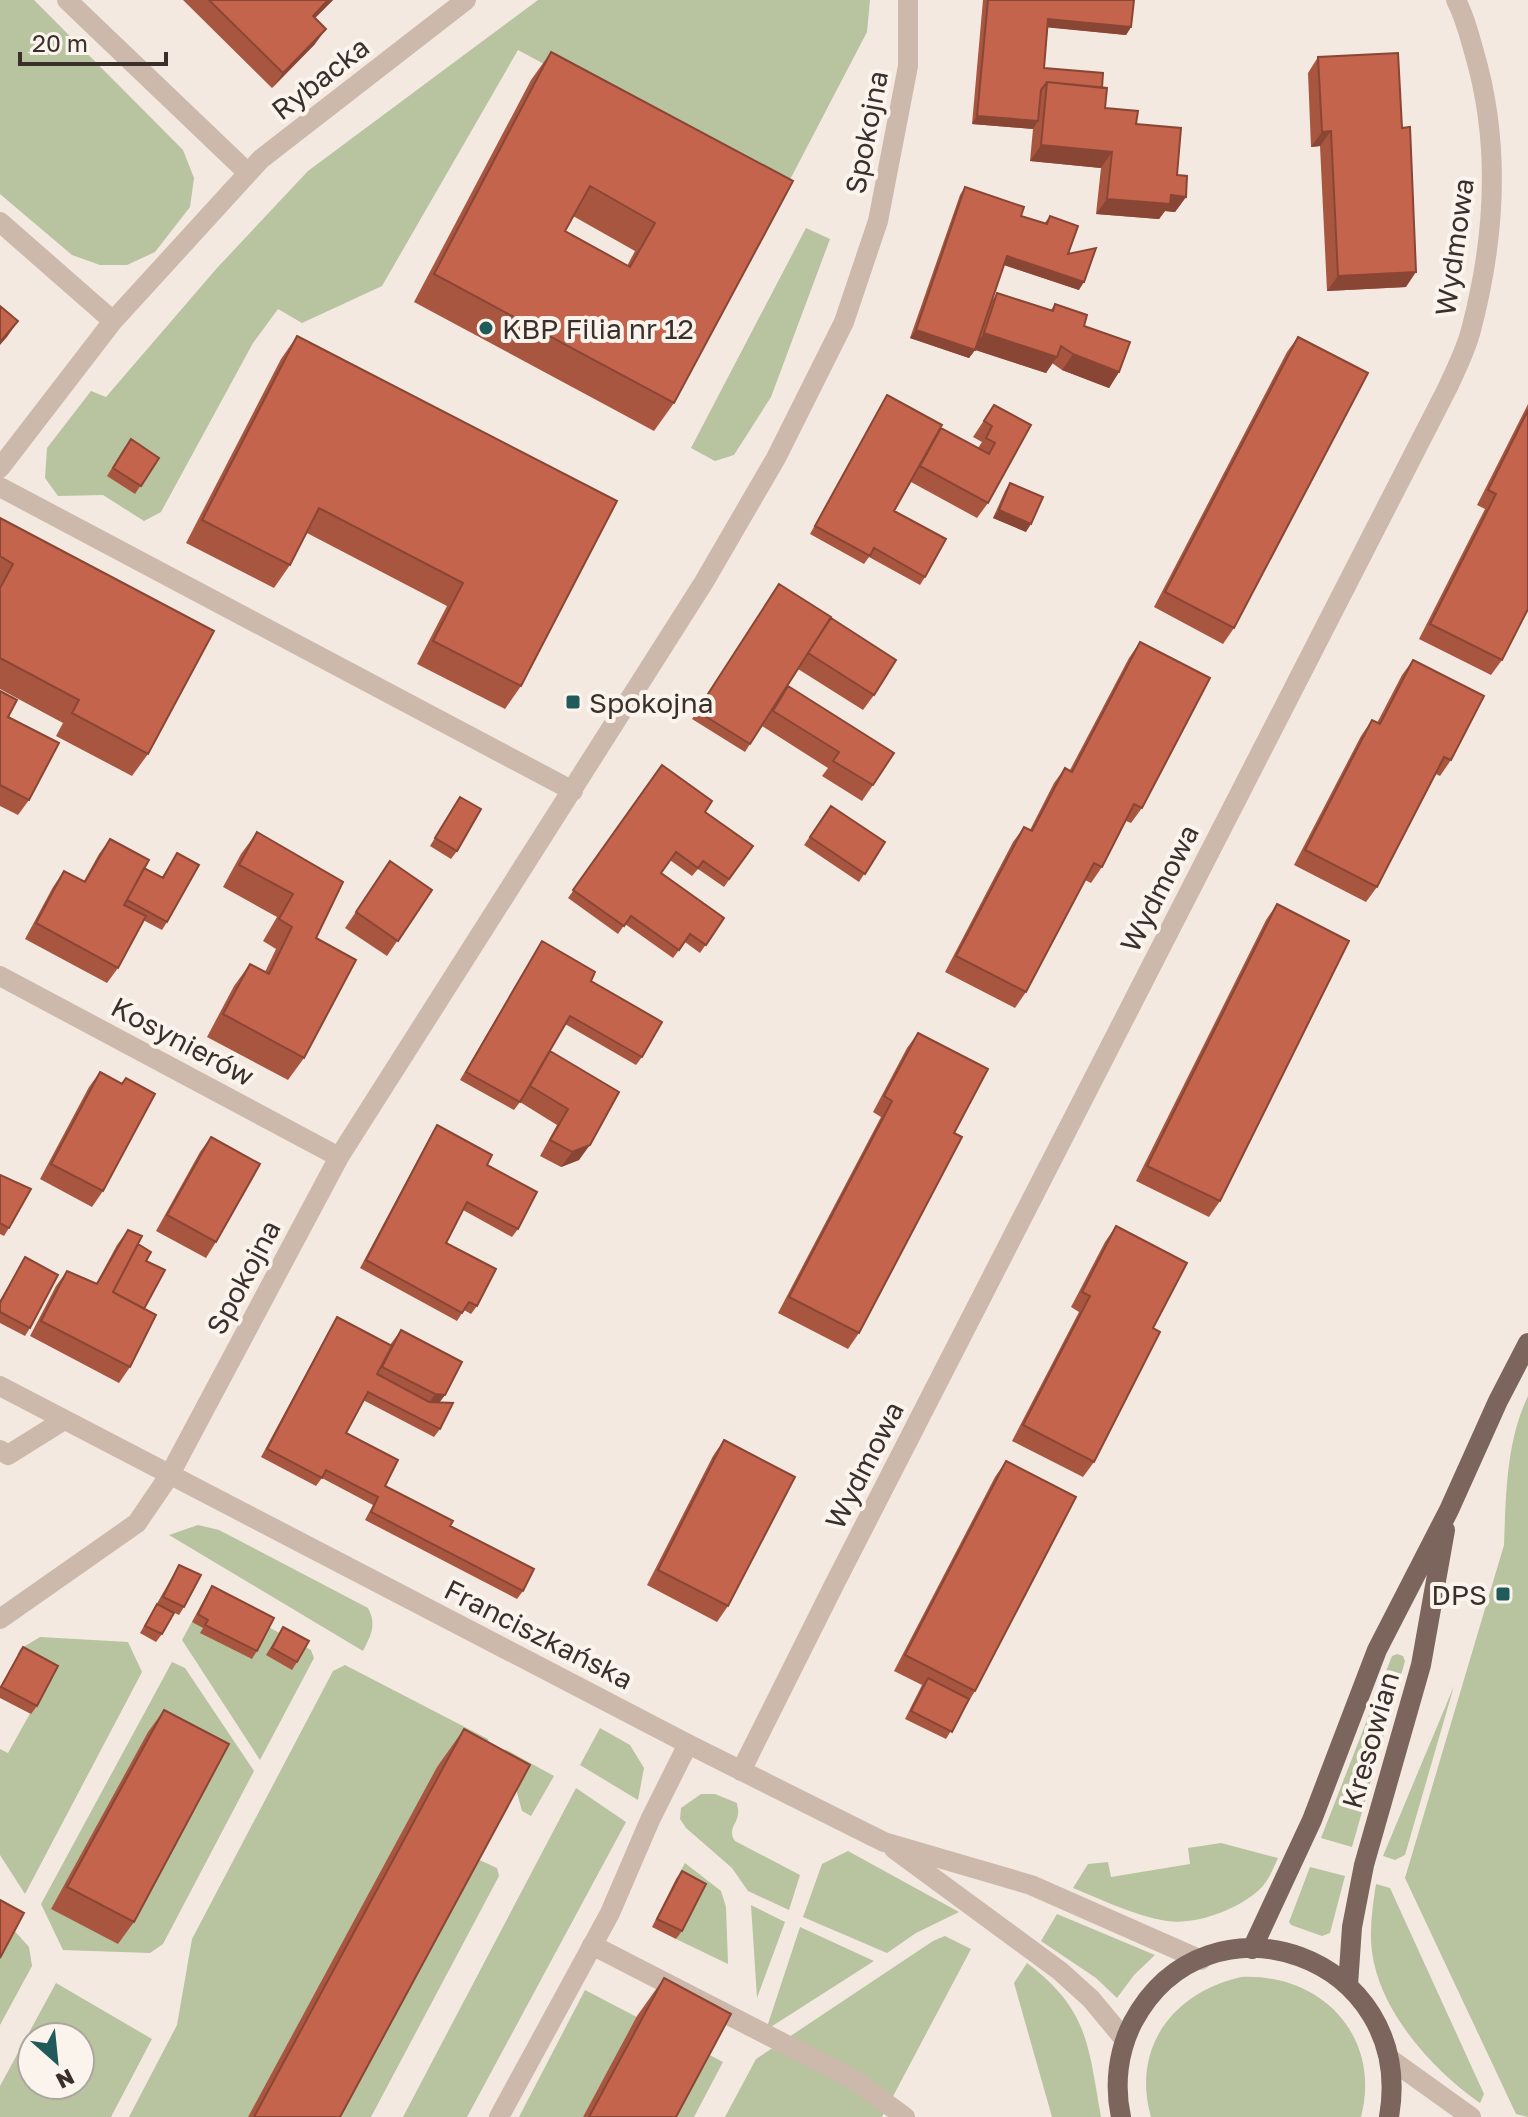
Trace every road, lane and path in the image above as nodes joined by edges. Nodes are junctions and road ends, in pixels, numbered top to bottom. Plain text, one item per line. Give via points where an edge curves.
1 (67, 0) edge
2 (466, 0) edge
3 (908, 0) edge
4 (1456, 0) edge
5 (248, 173) junction
6 (0, 222) edge
7 (113, 321) junction
8 (0, 468) edge
9 (0, 487) edge
10 (573, 791) junction
11 (0, 976) edge
12 (339, 1157) junction
13 (1528, 1343) edge
14 (0, 1386) edge
15 (64, 1420) junction
16 (0, 1450) edge
17 (169, 1476) junction
18 (1449, 1510) junction
19 (0, 1619) edge
20 (688, 1744) junction
21 (741, 1771) junction
22 (884, 1842) junction
23 (592, 1945) junction
24 (1252, 1949) junction
25 (1201, 1960) junction
26 (1348, 1985) junction
27 (1125, 2040) junction
28 (1390, 2059) junction
29 (499, 2117) edge
30 (905, 2117) edge
31 (1121, 2117) edge
32 (1389, 2117) edge
33 (1471, 2117) edge

1 - 5 street
2 - 5 street, Rybacka
3 - 10 street, Spokojna via 908,66 881,206 844,322 776,458
4 - 21 street, Wydmowa via 1483,83 1494,183 1471,333 1434,416
5 - 7 street, Rybacka
6 - 7 street
7 - 8 street, Rybacka
9 - 10 street
10 - 12 street, Spokojna
11 - 12 street, Kosynierów
12 - 17 street, Spokojna
13 - 18 main road, Kresowian
14 - 15 street, Franciszkańska
15 - 16 street via 8,1455
15 - 17 street, Franciszkańska
17 - 19 street via 137,1523
17 - 20 street, Franciszkańska
18 - 24 main road, Kresowian via 1377,1650 1312,1820
18 - 26 main road, Kresowian via 1421,1665 1364,1865
20 - 21 street, Franciszkańska
20 - 23 street
21 - 22 street, Franciszkańska
22 - 25 street, Franciszkańska via 1031,1885
22 - 27 street, Franciszkańska via 1060,1971
23 - 29 street
23 - 30 street via 853,2079
24 - 25 main road
24 - 26 main road via 1298,1955
25 - 27 main road via 1159,1987
26 - 28 main road via 1374,2018
27 - 31 main road via 1118,2067
28 - 32 main road
28 - 33 street

